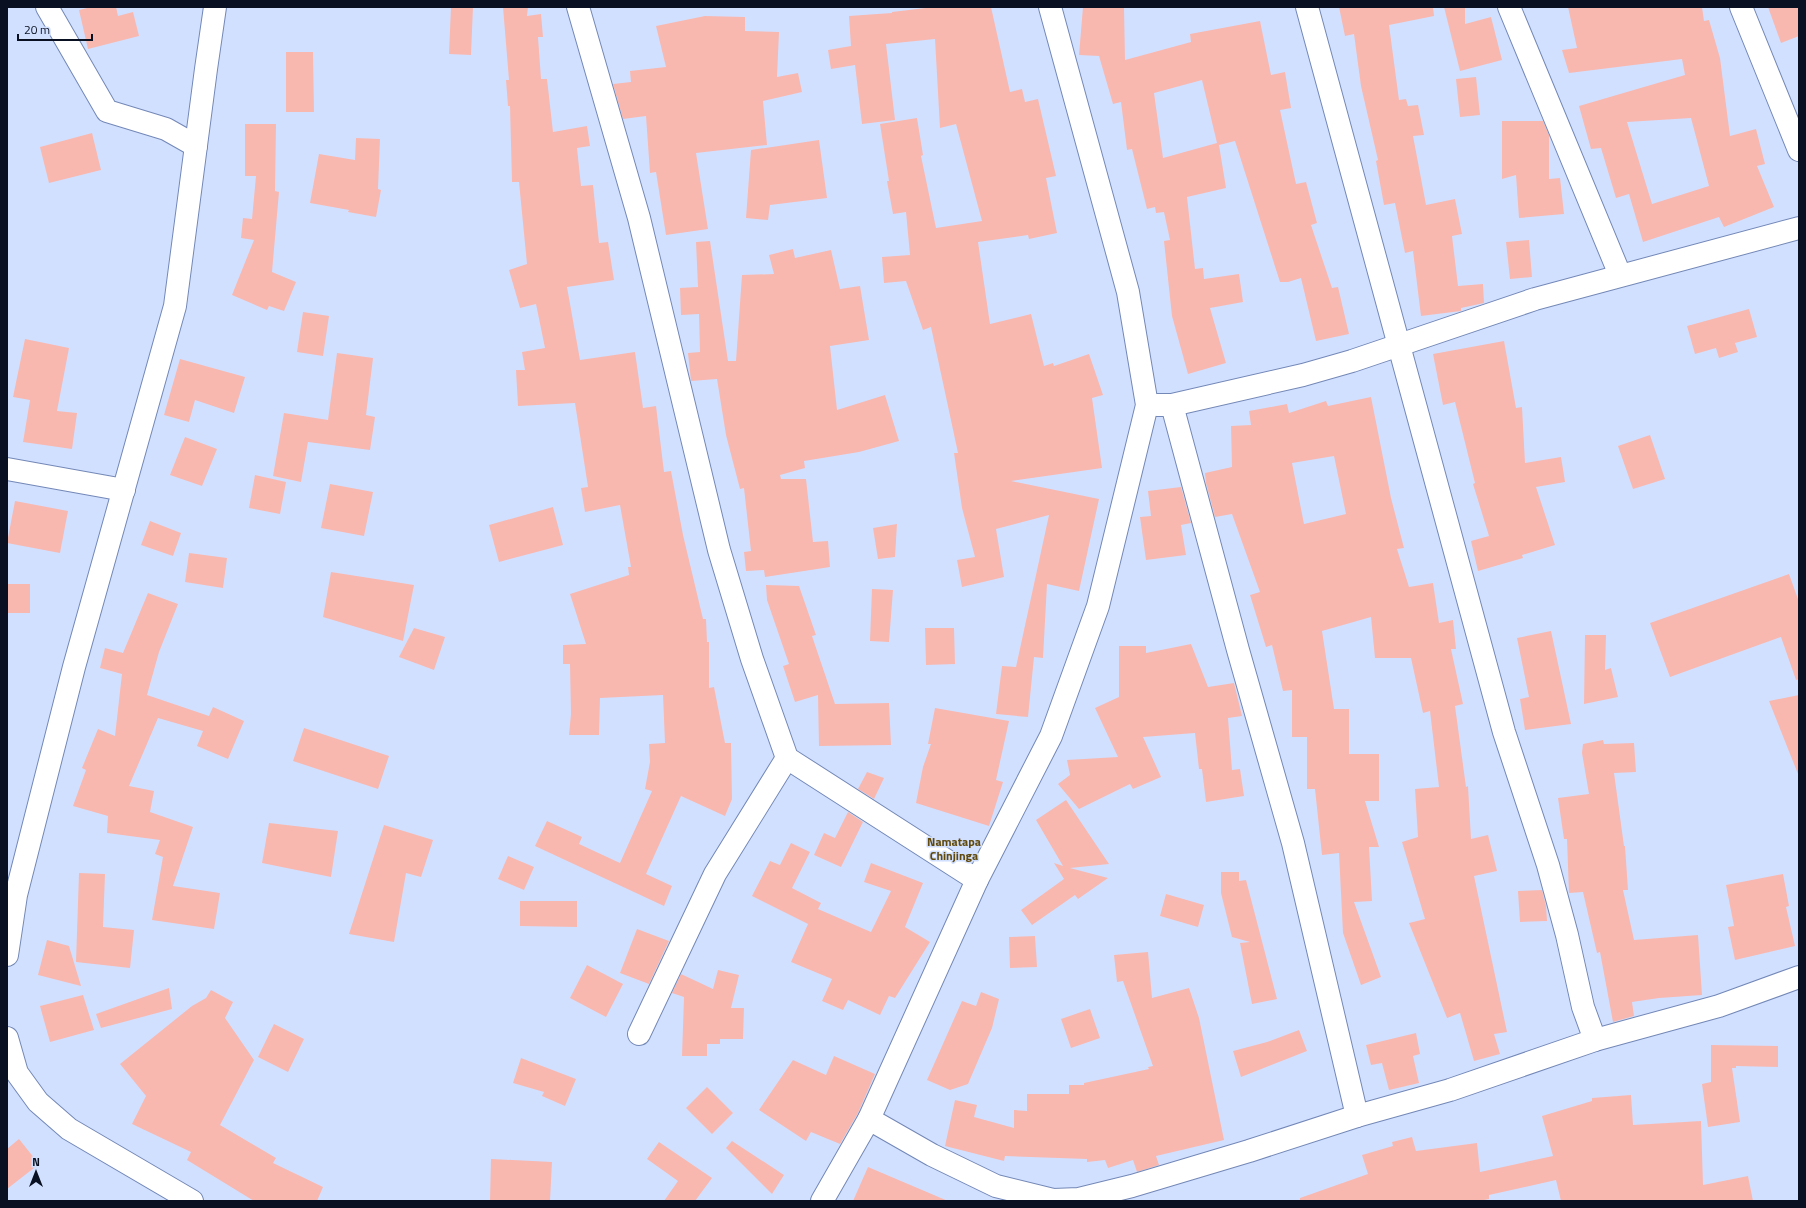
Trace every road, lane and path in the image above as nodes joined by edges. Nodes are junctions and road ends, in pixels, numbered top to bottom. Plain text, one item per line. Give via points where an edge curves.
1 (47, 7) edge
2 (215, 7) edge
3 (578, 7) edge
4 (1050, 7) edge
5 (1307, 7) edge
6 (1509, 7) edge
7 (1740, 7) edge
8 (196, 146) junction
9 (1799, 150) edge
10 (1799, 228) edge
11 (1620, 275) junction
12 (1399, 345) junction
13 (1172, 404) junction
14 (1146, 405) junction
15 (7, 469) edge
16 (124, 490) junction
17 (787, 758) junction
18 (977, 880) junction
19 (11, 895) edge
20 (7, 955) edge
21 (1799, 977) edge
22 (639, 1034) dead end
23 (7, 1038) edge
24 (1595, 1040) junction
25 (1357, 1116) junction
26 (869, 1119) junction
27 (192, 1201) edge
28 (822, 1201) edge

1 - 8 street via 107,110 166,129
2 - 8 street
3 - 17 street via 639,218 719,550 752,659
4 - 14 street via 1128,292
5 - 12 street
6 - 11 street
7 - 9 street
8 - 16 street via 175,306
10 - 11 street
11 - 12 street via 1535,299
12 - 13 street via 1303,375
12 - 24 street via 1504,732 1546,858 1583,1007
13 - 14 street
13 - 25 street via 1293,844
14 - 18 street via 1098,606 1052,736
15 - 16 street
16 - 19 street
17 - 18 street
17 - 22 street via 715,874
18 - 26 street
19 - 20 street
21 - 24 street via 1719,1006
23 - 27 street via 17,1073 38,1102 69,1128
24 - 25 street via 1450,1090
25 - 26 street via 1132,1186 1079,1199 1053,1200 996,1186 932,1155
26 - 28 street

